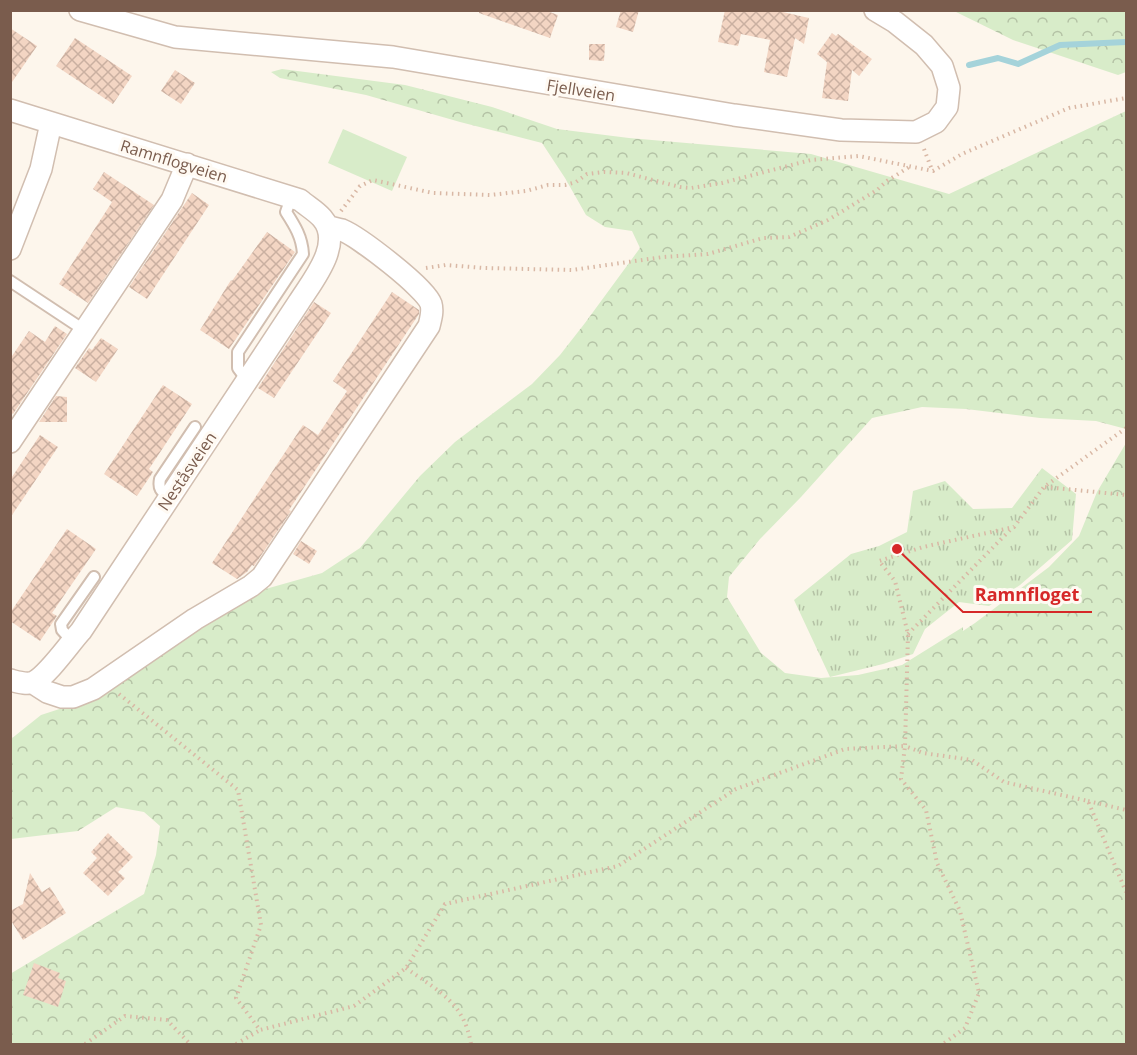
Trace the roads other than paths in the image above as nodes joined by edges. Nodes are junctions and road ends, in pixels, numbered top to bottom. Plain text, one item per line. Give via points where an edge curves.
1 (80, 10) edge
2 (875, 10) edge
3 (10, 110) edge
4 (51, 123) junction
5 (187, 164) junction
6 (291, 198) junction
7 (329, 228) junction
8 (10, 249) edge
9 (10, 281) edge
10 (84, 330) junction
11 (247, 380) junction
12 (195, 427) dead end
13 (10, 442) edge
14 (169, 497) junction
15 (94, 577) dead end
16 (72, 640) junction
17 (10, 680) edge
18 (33, 683) junction

1 - 2 street, Fjellveien via 175,37 393,57 734,115 841,130 916,132 936,122 947,107 949,88 942,66 924,45
3 - 4 street, Ramnflogveien
4 - 5 street, Ramnflogveien
4 - 8 street via 40,169
5 - 6 street, Ramnflogveien
5 - 10 street via 172,200
6 - 7 street, Ramnflogveien via 313,209
6 - 11 lane via 286,212 303,243 303,254 238,352 238,368
7 - 11 street, Neståsveien via 329,247 321,265
7 - 18 street via 357,238 428,296 432,312 429,326 262,577 83,693 62,697
9 - 10 lane
10 - 13 street
11 - 14 street, Neståsveien
12 - 14 lane via 160,479 158,487
14 - 16 street, Neståsveien
15 - 16 lane via 62,624 62,630
16 - 18 street, Neståsveien
17 - 18 street

